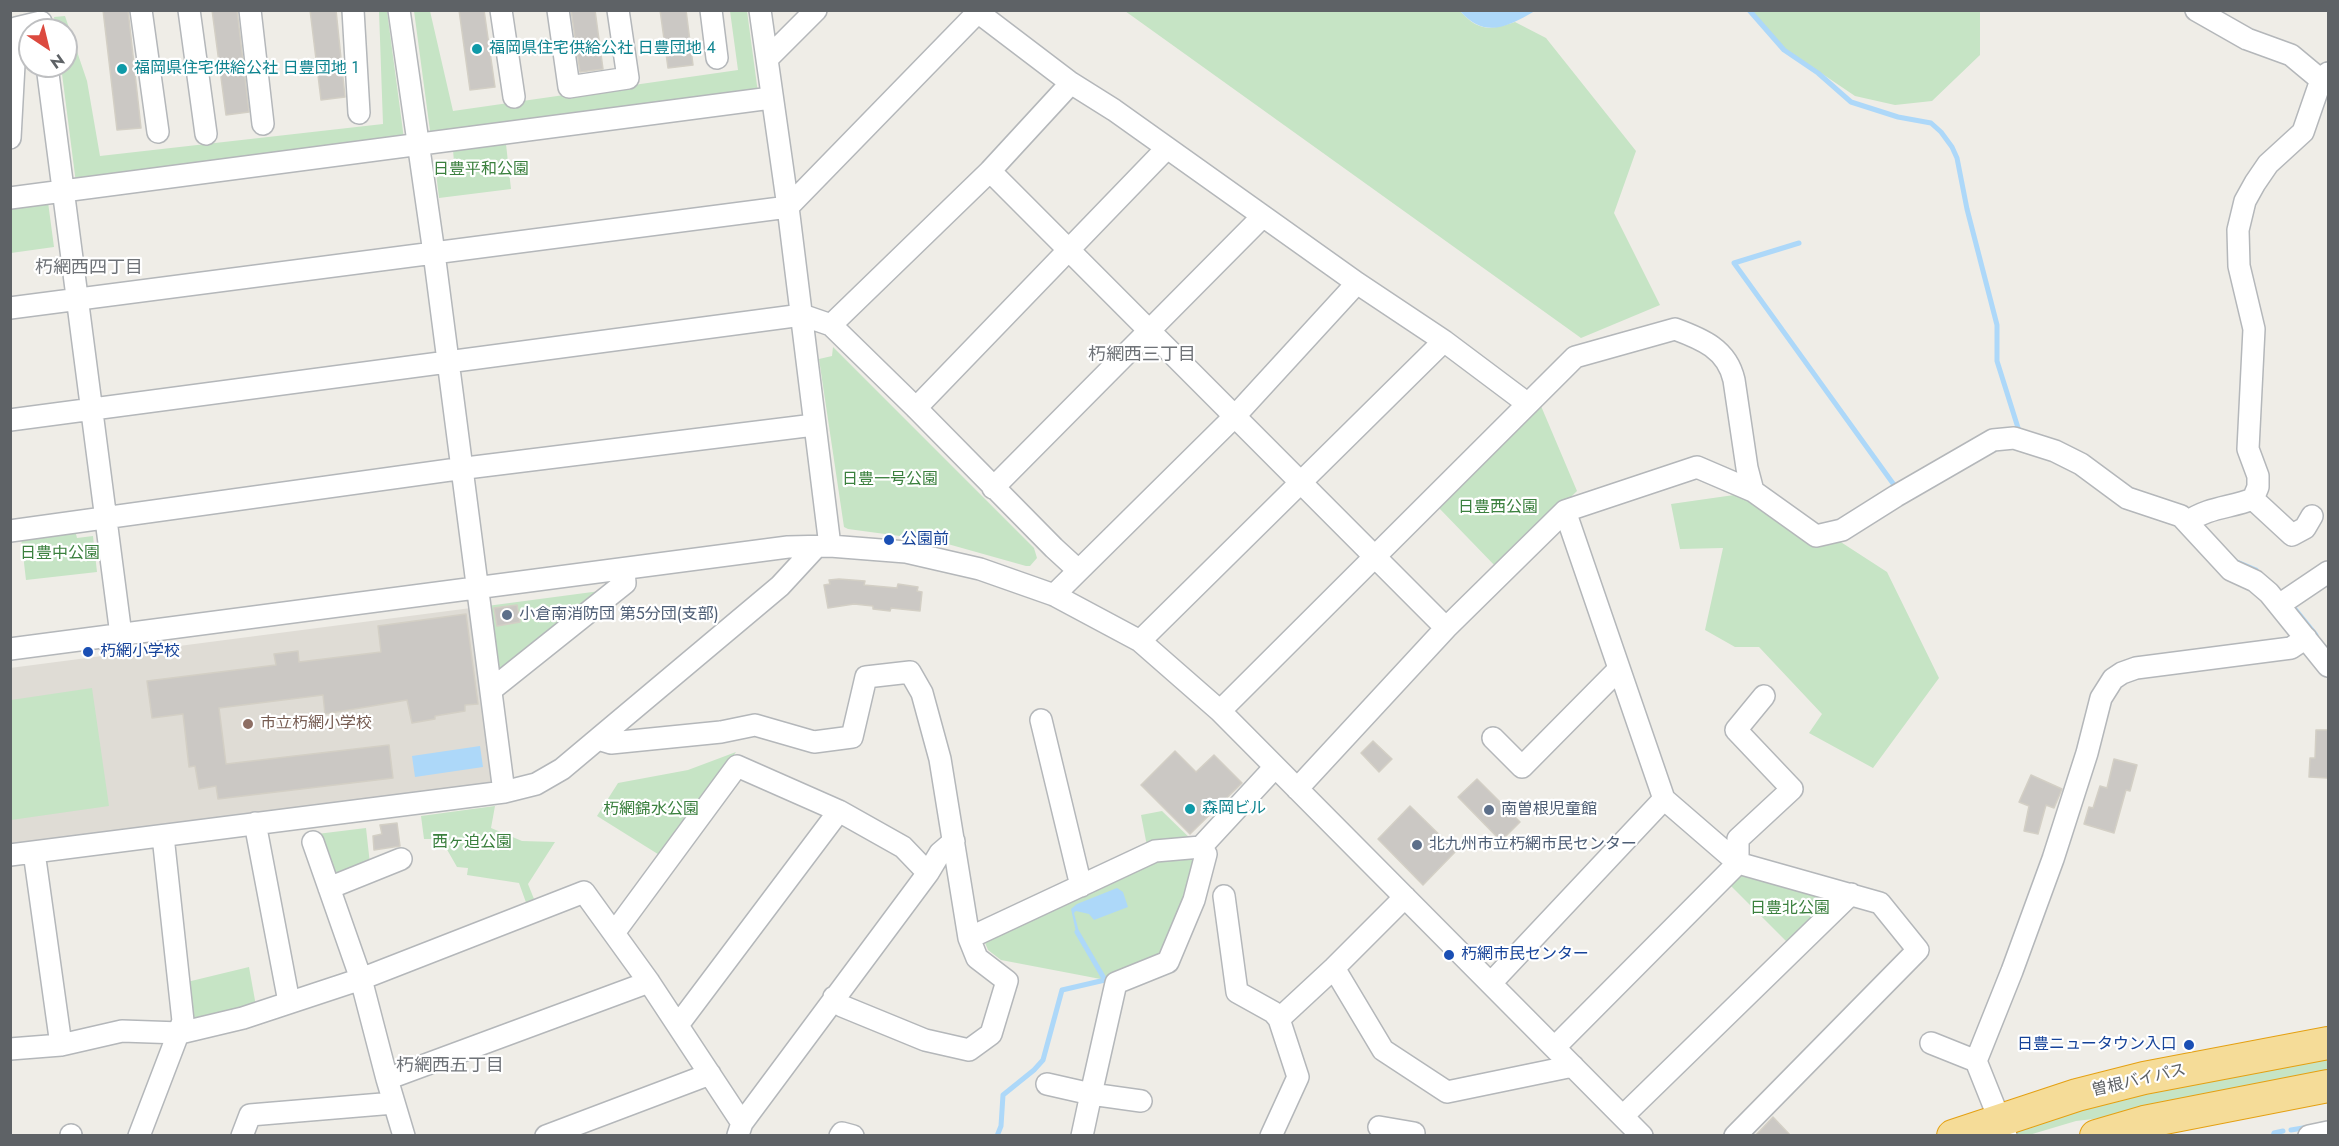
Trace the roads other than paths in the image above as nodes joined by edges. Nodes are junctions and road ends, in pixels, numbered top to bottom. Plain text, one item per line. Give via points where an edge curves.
1 (141, 10) edge
2 (189, 10) edge
3 (250, 10) edge
4 (353, 10) edge
5 (399, 10) edge
6 (501, 10) edge
7 (558, 10) edge
8 (618, 10) edge
9 (711, 10) edge
10 (760, 10) edge
11 (816, 10) edge
12 (2196, 10) edge
13 (976, 12) edge
14 (18, 27) edge
15 (717, 58) dead end
16 (767, 59) junction
17 (2325, 77) edge
18 (49, 78) edge
19 (1071, 83) junction
20 (514, 97) dead end
21 (771, 98) junction
22 (359, 113) dead end
23 (263, 124) dead end
24 (158, 132) dead end
25 (206, 134) dead end
26 (10, 138) edge
27 (418, 145) junction
28 (1166, 149) junction
29 (990, 171) junction
30 (63, 191) junction
31 (10, 198) edge
32 (788, 207) junction
33 (1263, 216) junction
34 (1070, 249) junction
35 (434, 253) junction
36 (1357, 283) junction
37 (77, 298) junction
38 (10, 308) edge
39 (802, 315) junction
40 (831, 325) junction
41 (1150, 331) junction
42 (1444, 341) junction
43 (447, 361) junction
44 (1527, 404) junction
45 (916, 408) junction
46 (92, 409) junction
47 (1235, 416) junction
48 (10, 420) edge
49 (814, 425) junction
50 (462, 469) junction
51 (1301, 481) junction
52 (993, 488) junction
53 (1753, 491) junction
54 (2253, 499) junction
55 (1565, 511) junction
56 (2312, 516) dead end
57 (104, 519) junction
58 (2187, 522) junction
59 (10, 531) edge
60 (823, 546) junction
61 (1375, 556) junction
62 (624, 569) junction
63 (1078, 570) junction
64 (2328, 572) edge
65 (477, 588) junction
66 (1054, 595) junction
67 (2284, 602) junction
68 (1446, 628) junction
69 (121, 635) junction
70 (2306, 638) junction
71 (1140, 641) junction
72 (10, 649) edge
73 (2328, 666) edge
74 (1619, 669) junction
75 (491, 690) junction
76 (1764, 696) dead end
77 (1220, 711) junction
78 (1041, 720) dead end
79 (1493, 738) dead end
80 (598, 739) junction
81 (1275, 767) junction
82 (1297, 789) junction
83 (504, 792) junction
84 (1664, 799) junction
85 (839, 812) junction
86 (255, 823) junction
87 (163, 836) junction
88 (954, 841) junction
89 (313, 842) dead end
90 (1201, 847) junction
91 (34, 852) junction
92 (10, 855) edge
93 (401, 860) dead end
94 (1738, 863) junction
95 (928, 873) junction
96 (1081, 886) junction
97 (329, 888) junction
98 (1851, 894) junction
99 (1224, 896) dead end
100 (1405, 897) junction
101 (614, 933) junction
102 (969, 938) junction
103 (1334, 968) junction
104 (361, 979) junction
105 (649, 982) junction
106 (1491, 983) junction
107 (834, 997) junction
108 (289, 1002) junction
109 (1279, 1019) junction
110 (678, 1025) junction
111 (180, 1033) junction
112 (1931, 1043) dead end
113 (2328, 1043) edge
114 (62, 1045) junction
115 (1555, 1047) junction
116 (10, 1049) edge
117 (1976, 1060) junction
118 (1573, 1066) junction
119 (710, 1074) junction
120 (387, 1079) junction
121 (1047, 1084) dead end
122 (2328, 1086) edge
123 (1091, 1094) junction
124 (1141, 1101) dead end
125 (394, 1103) junction
126 (1623, 1116) junction
127 (1379, 1127) dead end
128 (2003, 1128) edge
129 (740, 1129) edge
130 (2328, 1132) edge
131 (139, 1136) edge
132 (242, 1136) edge
133 (404, 1136) edge
134 (546, 1136) edge
135 (840, 1136) edge
136 (853, 1136) edge
137 (1082, 1136) edge
138 (1271, 1136) edge
139 (1413, 1136) edge
140 (1642, 1136) edge
141 (1735, 1136) edge
142 (1953, 1136) edge
143 (2096, 1136) edge
144 (2309, 1136) edge

1 - 24 street
2 - 25 street
3 - 23 street
4 - 22 street
5 - 27 street
6 - 20 street
7 - 8 street via 569,87 628,78
9 - 15 street
10 - 16 street
11 - 16 street
12 - 17 street via 2247,39 2291,55
13 - 19 street
13 - 32 street
14 - 26 street
16 - 21 street
17 - 54 street via 2303,132 2268,164 2255,183 2245,201 2238,230 2239,266 2254,329 2248,449 2258,476
18 - 30 street
19 - 28 street
19 - 29 street
21 - 27 street
21 - 32 street
27 - 30 street
27 - 35 street
28 - 33 street
28 - 34 street
29 - 34 street
29 - 40 street
30 - 31 street
30 - 37 street
32 - 35 street
32 - 39 street
33 - 36 street
33 - 41 street
34 - 41 street
34 - 45 street
35 - 37 street
35 - 43 street
36 - 42 street
36 - 47 street
37 - 38 street
37 - 46 street
39 - 40 street
39 - 43 street
39 - 49 street
40 - 45 street
41 - 47 street
41 - 52 street
42 - 44 street
42 - 51 street
43 - 46 street
43 - 50 street
44 - 53 street via 1575,357 1675,329 1688,333 1719,351 1731,367
44 - 61 street
45 - 52 street
46 - 48 street
46 - 57 street
47 - 51 street
47 - 63 street
49 - 50 street
49 - 60 street
50 - 57 street
50 - 65 street
51 - 61 street
51 - 71 street
52 - 63 street
53 - 55 street via 1697,467
53 - 58 street via 1816,536 1829,534 1842,530 1971,451 1993,440 2014,438 2055,451 2081,464 2127,498 2181,516
54 - 56 street via 2292,535 2305,528
54 - 58 street via 2202,512
55 - 68 street
55 - 74 street
57 - 59 street
57 - 69 street
58 - 67 street via 2231,570
60 - 62 street via 788,547
60 - 66 street via 931,557 981,569
60 - 80 street
61 - 68 street
61 - 77 street
62 - 65 street
62 - 75 street via 625,583
63 - 66 street
64 - 67 street
65 - 69 street
65 - 75 street
66 - 71 street
67 - 70 street
68 - 82 street
69 - 72 street
70 - 73 street
70 - 117 street via 2291,648 2136,668 2108,685 2053,859
71 - 77 street
74 - 79 street via 1522,767
74 - 84 street
75 - 83 street
76 - 94 street via 1736,730 1792,789 1738,839
77 - 81 street
78 - 96 street
80 - 83 street via 562,770 536,784
80 - 88 street via 611,742 755,725 814,742 852,737 866,677 910,672 922,693 940,759
81 - 82 street
81 - 90 street
82 - 100 street
83 - 86 street
84 - 94 street
84 - 106 street
85 - 95 street via 903,847
85 - 101 street via 737,766
85 - 110 street
86 - 87 street
86 - 108 street
87 - 91 street
87 - 111 street via 183,1021
88 - 95 street via 940,853
88 - 102 street
89 - 97 street
90 - 96 street via 1155,851
90 - 123 street via 1206,854 1194,900 1168,962 1116,983
91 - 92 street
91 - 114 street
93 - 97 street
94 - 98 street
94 - 115 street
95 - 107 street
96 - 102 street
97 - 104 street
98 - 126 street
98 - 141 street via 1880,903 1918,950
99 - 109 street via 1237,992 1273,1011
100 - 103 street
100 - 106 street
101 - 104 street via 584,892
101 - 105 street
102 - 107 street via 977,958 1007,981 991,1034 969,1050 925,1040 842,1006
103 - 109 street
103 - 118 street via 1383,1050 1447,1092
104 - 108 street
104 - 120 street
105 - 110 street
105 - 120 street
106 - 115 street
107 - 129 street
108 - 111 street
109 - 138 street via 1298,1077
110 - 119 street
111 - 114 street via 122,1032
111 - 131 street
112 - 117 street
113 - 128 highway, 曽根バイパス via 2144,1078 2077,1095
114 - 116 street
115 - 118 street
117 - 128 street
118 - 126 street
119 - 129 street
119 - 134 street
120 - 125 street
121 - 123 street
122 - 143 highway via 2144,1122
123 - 124 street
123 - 137 street
125 - 132 street via 250,1115
125 - 133 street
126 - 140 street
127 - 139 street
128 - 142 highway, 曽根バイパス
130 - 144 street
135 - 136 street

